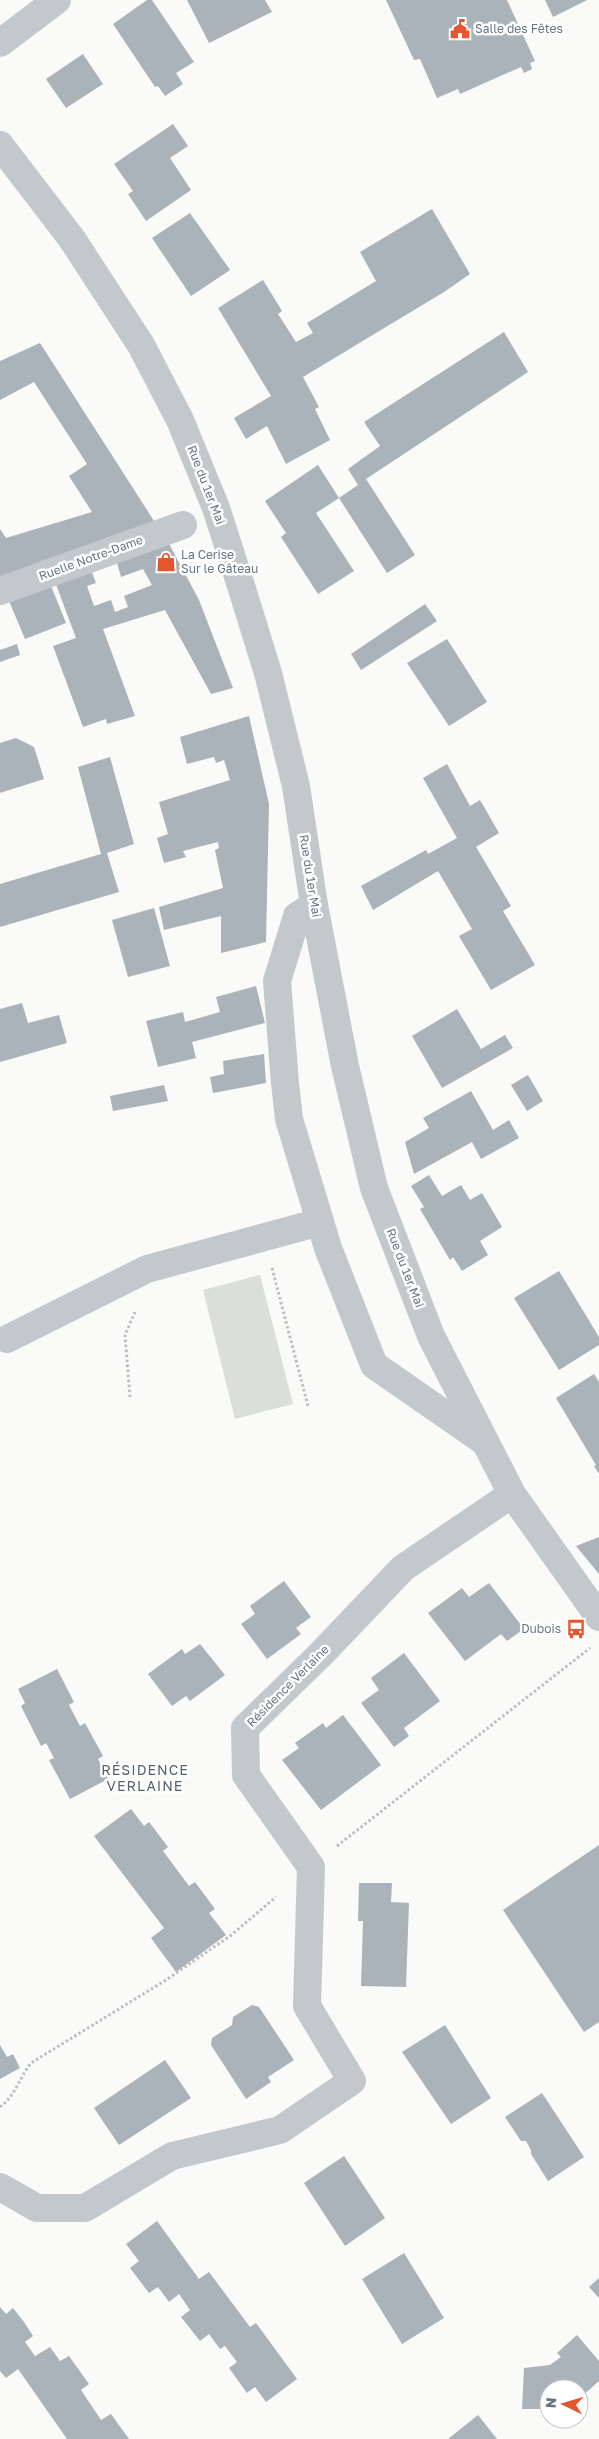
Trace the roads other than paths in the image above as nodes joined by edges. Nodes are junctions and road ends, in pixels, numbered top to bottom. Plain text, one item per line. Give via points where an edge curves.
1 (57, 0) edge
2 (0, 43) edge
3 (0, 145) edge
4 (183, 526) dead end
5 (0, 591) edge
6 (314, 905) junction
7 (320, 1222) junction
8 (7, 1339) dead end
9 (486, 1442) junction
10 (512, 1494) junction
11 (599, 1617) edge
12 (0, 2187) edge

1 - 2 street
3 - 6 street, Rue du 1er Mai via 77,247 141,345 180,420 216,508 268,673 296,786
4 - 5 street, Ruelle Notre-Dame
6 - 7 street via 297,916 277,981 289,1119
6 - 9 street, Rue du 1er Mai via 345,1066 374,1188 431,1336
7 - 8 street via 147,1269
7 - 9 street via 374,1365
9 - 10 street, Rue du 1er Mai
10 - 11 street, Rue du 1er Mai
10 - 12 street, Résidence Verlaine via 403,1568 245,1728 246,1776 311,1867 307,2006 352,2081 280,2130 172,2156 85,2208 37,2208

